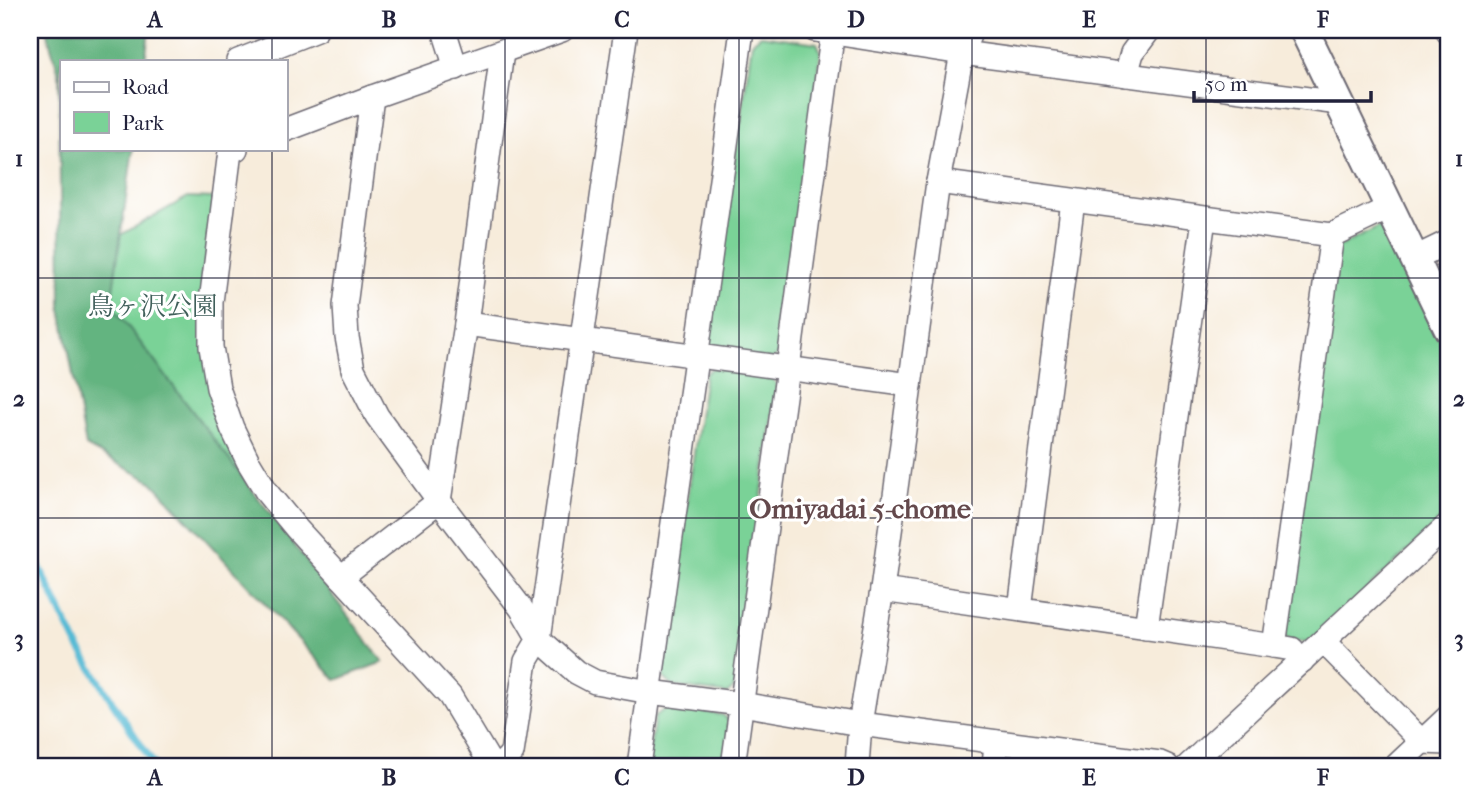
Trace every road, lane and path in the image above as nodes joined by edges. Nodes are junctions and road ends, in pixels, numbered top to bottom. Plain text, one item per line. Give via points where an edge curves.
1 (316, 30) edge
2 (444, 30) edge
3 (562, 30) edge
4 (626, 30) edge
5 (742, 30) edge
6 (971, 30) edge
7 (1149, 30) edge
8 (1304, 30) edge
9 (827, 31) edge
10 (502, 52) junction
11 (961, 53) junction
12 (241, 60) edge
13 (456, 68) junction
14 (1126, 75) junction
15 (372, 97) junction
16 (1339, 103) junction
17 (287, 129) edge
18 (233, 150) edge
19 (938, 182) junction
20 (1073, 201) junction
21 (1391, 207) junction
22 (1204, 219) junction
23 (1332, 235) junction
24 (1448, 242) edge
25 (1415, 258) junction
26 (466, 324) junction
27 (1448, 328) edge
28 (582, 341) junction
29 (697, 355) junction
30 (788, 368) junction
31 (910, 385) junction
32 (439, 501) junction
33 (1448, 525) edge
34 (341, 577) junction
35 (882, 590) junction
36 (1020, 609) junction
37 (1146, 628) junction
38 (539, 639) junction
39 (1324, 641) junction
40 (1274, 646) junction
41 (1302, 660) junction
42 (650, 692) junction
43 (741, 704) junction
44 (1448, 718) edge
45 (860, 724) junction
46 (996, 742) junction
47 (1422, 742) junction
48 (1448, 743) edge
49 (492, 766) edge
50 (500, 766) edge
51 (639, 766) edge
52 (733, 766) edge
53 (857, 766) edge
54 (994, 766) edge
55 (1167, 766) edge
56 (1188, 766) edge
57 (1396, 766) edge

1 - 12 street
2 - 13 street
3 - 10 street
4 - 28 street
5 - 29 street
6 - 11 street
7 - 14 street via 1132,53
8 - 16 street
9 - 11 street
9 - 30 street
10 - 13 street
10 - 26 street
11 - 14 street
11 - 19 street
13 - 15 street
14 - 16 street
15 - 17 street
15 - 32 street via 345,306 347,337 354,369 377,416
16 - 21 street
18 - 34 street via 211,302 211,347 218,388 247,461 268,494
19 - 20 street
19 - 31 street
20 - 22 street
20 - 36 street
21 - 23 street
21 - 25 street
22 - 23 street
22 - 37 street
23 - 40 street
24 - 25 street
25 - 27 street
26 - 28 street
26 - 32 street
28 - 29 street
28 - 38 street
29 - 30 street
29 - 42 street
30 - 31 street
30 - 43 street
31 - 35 street
32 - 34 street
32 - 38 street via 522,608
33 - 39 street
34 - 49 street via 450,696
35 - 36 street
35 - 45 street
36 - 37 street
37 - 40 street
38 - 42 street via 576,672 595,682
38 - 50 street via 526,661 512,752
39 - 41 street
39 - 47 street
40 - 41 street via 1292,649
41 - 56 street
42 - 43 street
42 - 51 street
43 - 45 street
43 - 52 street
44 - 47 street
45 - 46 street
45 - 53 street
46 - 54 street
46 - 55 street
47 - 48 street
47 - 57 street

